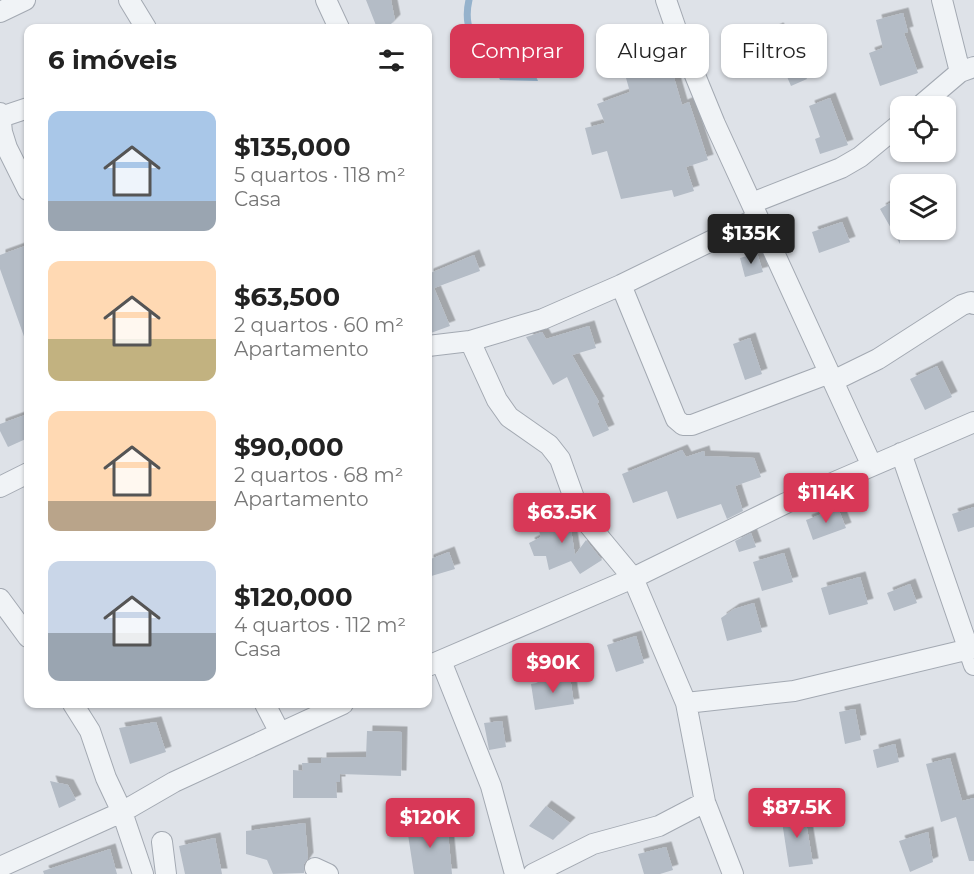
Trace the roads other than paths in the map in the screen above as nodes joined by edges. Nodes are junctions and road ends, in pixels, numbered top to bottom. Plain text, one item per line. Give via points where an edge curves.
1 (25, 0) edge
2 (129, 0) edge
3 (326, 0) edge
4 (666, 0) edge
5 (942, 0) edge
6 (0, 12) edge
7 (144, 24) edge
8 (337, 24) edge
9 (967, 70) edge
10 (933, 96) edge
11 (24, 110) edge
12 (1, 123) edge
13 (890, 132) edge
14 (24, 182) edge
15 (755, 210) junction
16 (621, 285) junction
17 (974, 304) edge
18 (470, 340) junction
19 (432, 345) edge
20 (832, 377) junction
21 (974, 422) edge
22 (901, 453) junction
23 (872, 466) junction
24 (24, 475) edge
25 (0, 487) edge
26 (633, 578) junction
27 (0, 599) edge
28 (24, 632) edge
29 (972, 654) edge
30 (434, 663) edge
31 (686, 703) junction
32 (76, 708) edge
33 (267, 708) edge
34 (334, 708) edge
35 (280, 733) junction
36 (705, 802) junction
37 (122, 813) junction
38 (162, 842) dead end
39 (0, 867) edge
40 (143, 874) edge
41 (166, 874) edge
42 (515, 874) edge
43 (533, 874) edge
44 (733, 874) edge

1 - 6 street
2 - 7 street
3 - 8 street
4 - 15 street via 715,124
5 - 9 street
9 - 10 street
11 - 12 street
12 - 14 street via 7,148
13 - 15 street via 841,168
15 - 16 street
15 - 20 street
16 - 18 street via 543,319
16 - 20 street via 676,419 683,425
17 - 20 street via 962,305 895,348
18 - 19 street
18 - 26 street via 497,400 509,417 549,445 560,459 589,525
20 - 23 street
21 - 22 street
22 - 23 street
22 - 29 street
23 - 26 street
24 - 25 street
26 - 30 street
26 - 31 street
27 - 28 street
29 - 31 street via 794,691
30 - 42 street via 491,786
31 - 36 street
32 - 37 street via 90,730
33 - 35 street
34 - 35 street
35 - 37 street via 174,782
36 - 43 street via 668,823 593,844
36 - 44 street
37 - 39 street
37 - 40 street
38 - 41 street

